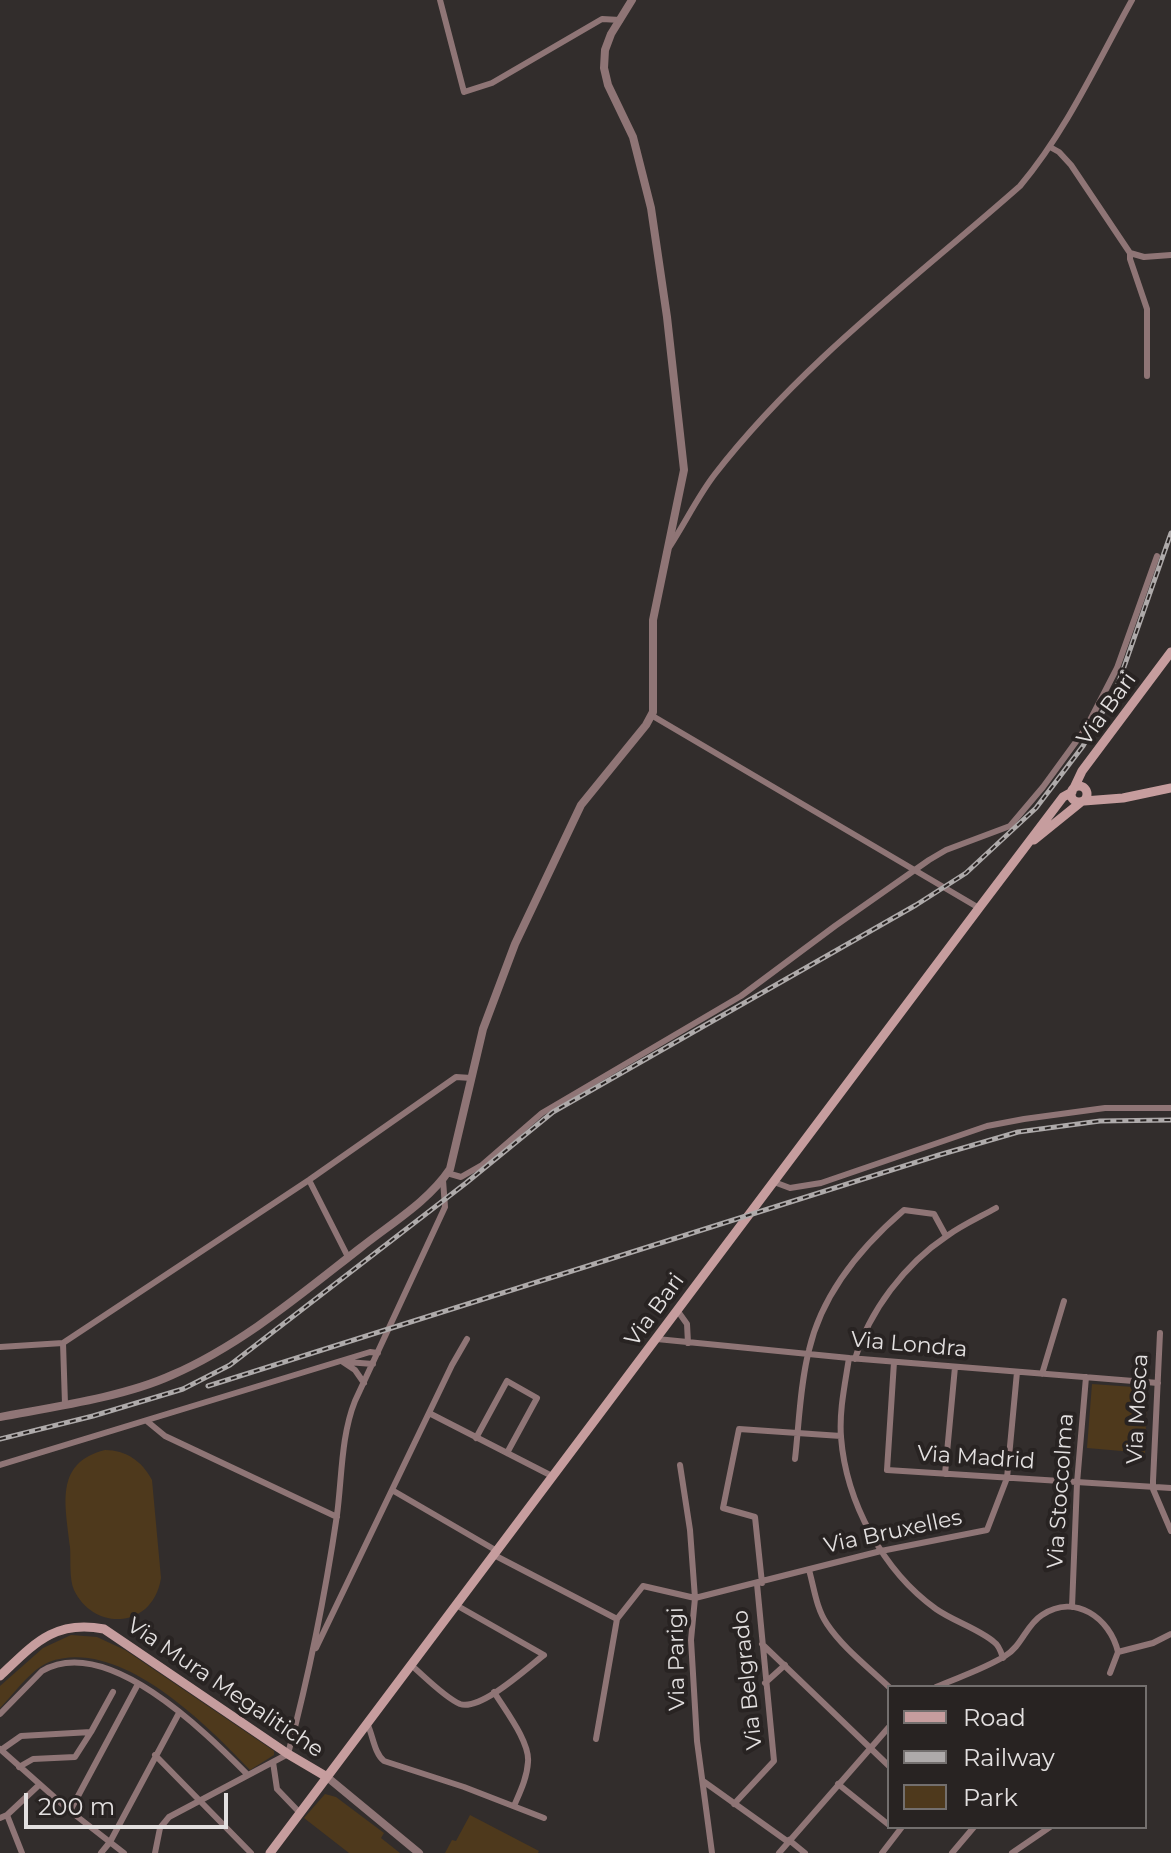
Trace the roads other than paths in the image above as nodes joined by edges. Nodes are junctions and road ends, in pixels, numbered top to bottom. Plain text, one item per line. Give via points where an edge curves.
1 (440, 0) edge
2 (632, 0) edge
3 (1132, 0) edge
4 (620, 20) junction
5 (1050, 147) junction
6 (1130, 253) junction
7 (1171, 255) edge
8 (1147, 376) dead end
9 (670, 546) junction
10 (1157, 556) dead end
11 (1171, 652) edge
12 (651, 715) junction
13 (1171, 788) edge
14 (1080, 794) junction
15 (1028, 844) junction
16 (915, 869) junction
17 (979, 908) junction
18 (471, 1078) junction
19 (1171, 1108) edge
20 (445, 1176) junction
21 (309, 1180) junction
22 (774, 1182) junction
23 (996, 1208) dead end
24 (946, 1236) junction
25 (348, 1257) junction
26 (1064, 1301) dead end
27 (677, 1310) junction
28 (1160, 1333) dead end
29 (467, 1339) dead end
30 (657, 1339) junction
31 (63, 1343) junction
32 (688, 1343) junction
33 (0, 1347) edge
34 (378, 1353) junction
35 (808, 1354) junction
36 (852, 1358) junction
37 (343, 1362) junction
38 (894, 1362) junction
39 (373, 1364) junction
40 (955, 1367) junction
41 (1017, 1372) junction
42 (1042, 1374) junction
43 (1086, 1377) junction
44 (364, 1383) junction
45 (1158, 1383) junction
46 (65, 1404) junction
47 (429, 1413) junction
48 (0, 1417) edge
49 (148, 1422) junction
50 (798, 1433) junction
51 (841, 1436) junction
52 (476, 1438) junction
53 (507, 1453) junction
54 (795, 1459) dead end
55 (0, 1465) edge
56 (680, 1465) dead end
57 (945, 1474) junction
58 (552, 1476) junction
59 (1007, 1478) junction
60 (1077, 1483) junction
61 (1171, 1488) edge
62 (1153, 1489) junction
63 (392, 1490) junction
64 (337, 1517) junction
65 (1171, 1531) edge
66 (881, 1551) junction
67 (496, 1553) junction
68 (809, 1570) junction
69 (759, 1583) junction
70 (695, 1598) junction
71 (456, 1605) junction
72 (1072, 1607) junction
73 (617, 1619) junction
74 (1171, 1634) edge
75 (761, 1643) junction
76 (1118, 1652) junction
77 (313, 1655) junction
78 (1003, 1658) junction
79 (411, 1665) junction
80 (785, 1665) junction
81 (1110, 1673) dead end
82 (0, 1676) edge
83 (765, 1683) junction
84 (138, 1684) junction
85 (887, 1685) edge
86 (941, 1685) edge
87 (113, 1692) dead end
88 (494, 1692) junction
89 (179, 1713) junction
90 (0, 1714) edge
91 (367, 1723) junction
92 (887, 1729) edge
93 (91, 1732) junction
94 (596, 1739) dead end
95 (0, 1749) edge
96 (869, 1749) junction
97 (288, 1754) junction
98 (155, 1755) junction
99 (273, 1762) junction
100 (887, 1764) edge
101 (19, 1767) junction
102 (248, 1775) junction
103 (327, 1777) junction
104 (703, 1781) junction
105 (838, 1784) junction
106 (39, 1785) junction
107 (201, 1800) junction
108 (734, 1804) junction
109 (514, 1806) junction
110 (70, 1811) junction
111 (300, 1813) junction
112 (3, 1817) edge
113 (544, 1818) dead end
114 (887, 1821) edge
115 (895, 1829) edge
116 (972, 1829) edge
117 (1047, 1829) edge
118 (788, 1840) junction
119 (110, 1842) junction
120 (1020, 1850) edge
121 (22, 1853) edge
122 (101, 1853) edge
123 (124, 1853) edge
124 (155, 1853) edge
125 (251, 1853) edge
126 (270, 1853) edge
127 (419, 1853) edge
128 (712, 1853) edge
129 (779, 1853) edge
130 (805, 1853) edge
131 (882, 1853) edge
132 (952, 1853) edge
133 (1012, 1853) edge

1 - 4 street via 464,92 492,83 602,19
2 - 4 street
3 - 5 street
4 - 9 street via 605,50 604,68 633,137 651,208 684,470
5 - 6 street via 1071,165
5 - 9 street via 1020,186 795,385 713,476
6 - 7 street
6 - 8 street via 1147,309
9 - 12 street via 653,620
10 - 16 street via 1117,668 1086,728 1043,787 1010,826 946,850
11 - 14 main road, Via Bari via 1087,766
12 - 16 street
12 - 18 street via 575,816 502,976
13 - 14 main road via 1109,799
14 - 15 main road
14 - 15 main road, Via Bari via 1063,797
15 - 17 main road, Via Bari
16 - 17 street
16 - 20 street via 741,996 542,1113 482,1165 461,1177
17 - 22 main road, Via Bari
18 - 20 street
18 - 21 street via 456,1077
19 - 22 street via 1105,1108 1024,1119 987,1126 821,1183 790,1188
20 - 25 street
20 - 34 street via 445,1207
21 - 25 street
21 - 31 street
22 - 27 main road, Via Bari
23 - 24 street
24 - 35 street via 934,1214 904,1210 847,1270 821,1316
24 - 36 street via 890,1291
25 - 46 street via 243,1335 170,1376
26 - 42 street
27 - 30 main road, Via Bari
27 - 32 street via 687,1324
28 - 45 street, Via Mosca
29 - 47 street
30 - 32 street, Via Londra
30 - 58 main road, Via Bari
31 - 33 street
31 - 46 street
32 - 35 street, Via Londra
34 - 37 street
34 - 39 street
35 - 36 street, Via Londra
35 - 50 street
36 - 38 street, Via Londra
36 - 51 street
37 - 39 street
37 - 44 street
37 - 49 street
38 - 40 street, Via Londra
38 - 57 street, Via Madrid via 887,1470
39 - 44 street
40 - 41 street, Via Londra
40 - 57 street
41 - 42 street, Via Londra
41 - 59 street, Via Bruxelles
42 - 43 street, Via Londra
43 - 45 street, Via Londra
43 - 60 street, Via Stoccolma
44 - 64 street via 346,1426
45 - 62 street, Via Mosca
46 - 48 street
47 - 52 street
47 - 63 street
49 - 55 street
49 - 64 street via 165,1436
50 - 51 street
50 - 54 street
50 - 69 street, Via Belgrado via 739,1429 723,1508 755,1517
51 - 66 street via 856,1501
52 - 53 street
52 - 53 street via 507,1381 537,1398
53 - 58 street
56 - 70 street, Via Parigi
57 - 59 street, Via Madrid
58 - 67 main road, Via Bari
59 - 60 street, Via Madrid
59 - 66 street, Via Bruxelles via 987,1530
60 - 62 street, Via Madrid
60 - 72 street, Via Stoccolma
61 - 62 street, Via Madrid
62 - 65 street, Via Mosca
63 - 67 street
63 - 77 street
64 - 77 street
66 - 68 street, Via Bruxelles
66 - 78 street via 916,1593 994,1641
67 - 71 main road, Via Bari
67 - 73 street
68 - 69 street, Via Bruxelles
68 - 85 street via 826,1623
69 - 70 street, Via Bruxelles
69 - 75 street, Via Belgrado
70 - 73 street via 643,1586
70 - 104 street, Via Parigi via 691,1640
71 - 79 main road, Via Bari
71 - 88 street via 544,1655
72 - 76 street via 1104,1622
72 - 78 street via 1042,1615
73 - 94 street
74 - 76 street
75 - 80 street
75 - 83 street, Via Belgrado
76 - 81 street
77 - 97 street
78 - 86 street
79 - 88 street via 460,1704 472,1705
79 - 91 main road, Via Bari
80 - 83 street
80 - 96 street
82 - 97 main road, Via Mura Megalitiche via 47,1635 79,1626 104,1629
83 - 108 street, Via Belgrado via 774,1761
84 - 89 street
84 - 90 street via 94,1665 50,1667
84 - 110 street
87 - 93 street
88 - 109 street via 529,1759
89 - 98 street
89 - 102 street
91 - 103 main road, Via Bari
91 - 109 street via 384,1761
92 - 96 street
93 - 95 street via 21,1736
93 - 101 street via 75,1757 33,1759
95 - 101 street
96 - 100 street
96 - 105 street
97 - 99 street
97 - 103 main road, Via Mura Megalitiche
98 - 107 street
98 - 119 street
99 - 102 street
99 - 111 street via 277,1789
101 - 106 street
102 - 107 street
103 - 111 main road, Via Bari
103 - 127 street, Via Mura Megalitiche
104 - 108 street
104 - 128 street, Via Parigi
105 - 114 street
105 - 118 street
106 - 110 street
106 - 112 street
107 - 124 street via 165,1821
107 - 125 street
108 - 118 street
109 - 113 street
110 - 119 street
111 - 126 main road, Via Bari
112 - 121 street
115 - 131 street
116 - 132 street
117 - 120 street
118 - 129 street
118 - 130 street
119 - 122 street
119 - 123 street
120 - 133 street

